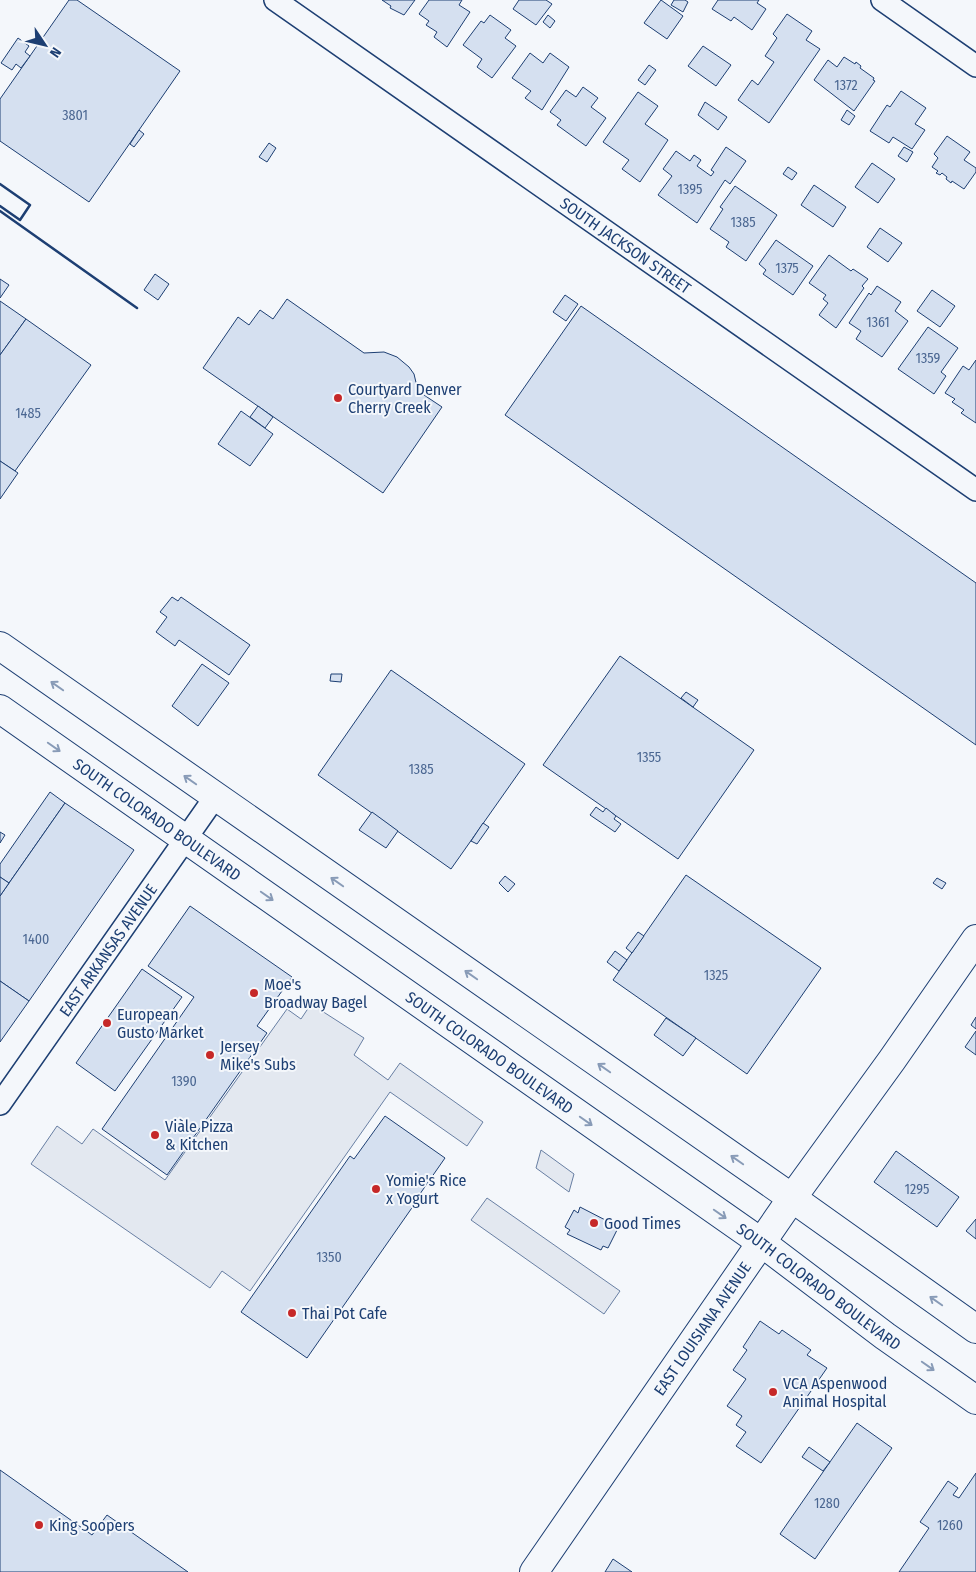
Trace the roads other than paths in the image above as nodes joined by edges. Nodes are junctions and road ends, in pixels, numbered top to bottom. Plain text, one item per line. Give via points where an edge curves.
1 (275, 0) edge
2 (882, 0) edge
3 (976, 66) edge
4 (976, 490) edge
5 (0, 646) edge
6 (0, 709) edge
7 (214, 797) junction
8 (186, 840) junction
9 (976, 939) edge
10 (0, 1104) edge
11 (792, 1198) junction
12 (762, 1243) junction
13 (976, 1329) edge
14 (976, 1400) edge
15 (534, 1572) edge

1 - 4 street, SOUTH JACKSON STREET
2 - 3 street
7 -> 5 main road
6 -> 8 main road, SOUTH COLORADO BOULEVARD
7 - 8 street, EAST ARKANSAS AVENUE
11 -> 7 main road
8 - 10 street, EAST ARKANSAS AVENUE
8 -> 12 main road, SOUTH COLORADO BOULEVARD
9 - 11 main road, EAST LOUISIANA AVENUE
11 - 12 main road, EAST LOUISIANA AVENUE
13 -> 11 main road
12 -> 14 main road, SOUTH COLORADO BOULEVARD
12 - 15 main road, EAST LOUISIANA AVENUE

